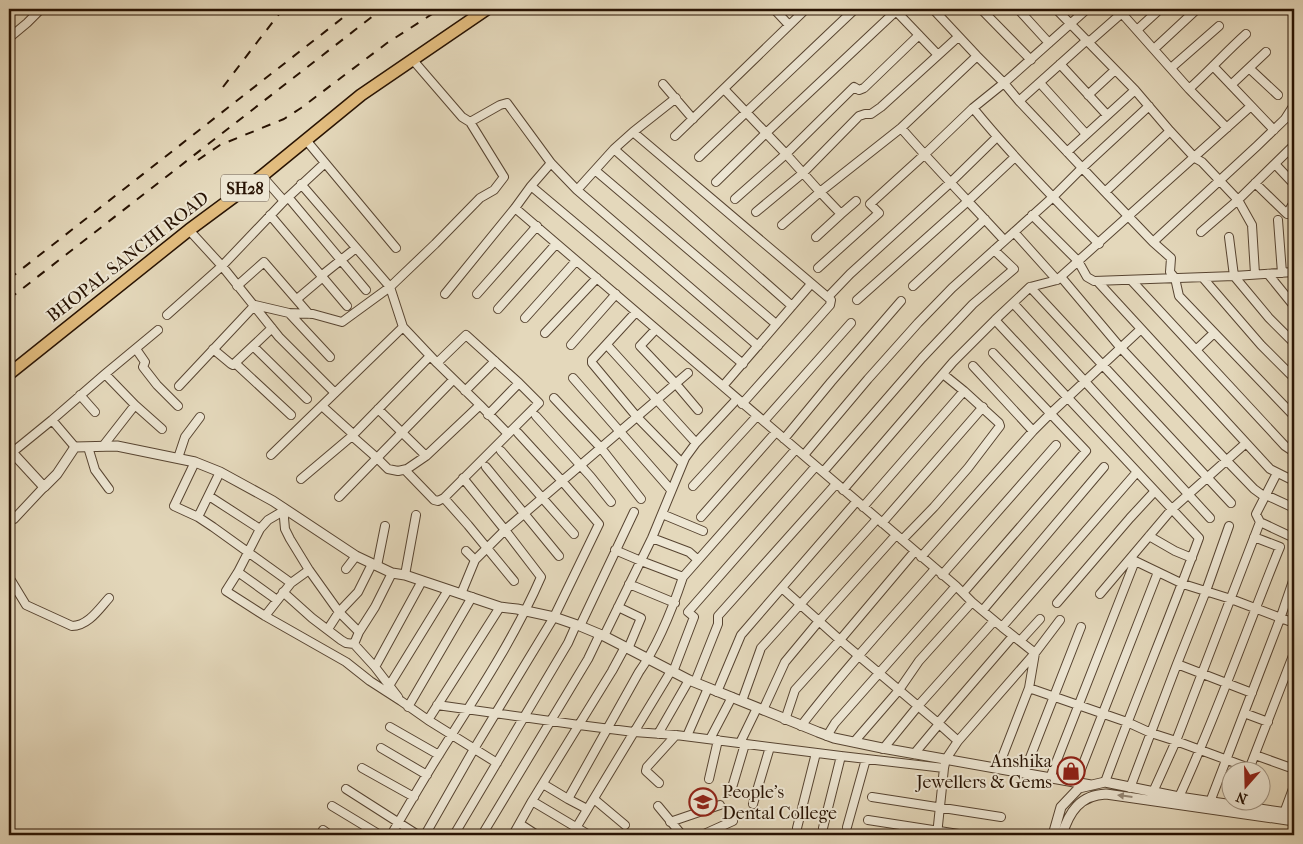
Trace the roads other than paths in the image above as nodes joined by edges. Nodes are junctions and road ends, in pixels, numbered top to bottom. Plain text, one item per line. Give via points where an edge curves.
1 (41, 9) edge
2 (487, 9) edge
3 (774, 9) edge
4 (806, 9) edge
5 (855, 9) edge
6 (933, 9) edge
7 (982, 9) edge
8 (1018, 9) edge
9 (1056, 9) edge
10 (1087, 9) edge
11 (1160, 9) edge
12 (895, 10) edge
13 (1120, 10) edge
14 (1196, 10) dead end
15 (1070, 23) junction
16 (789, 25) junction
17 (1219, 26) dead end
18 (1137, 30) junction
19 (1246, 34) dead end
20 (919, 35) junction
21 (958, 36) junction
22 (9, 38) edge
23 (1088, 41) junction
24 (1049, 43) junction
25 (1154, 49) junction
26 (1266, 52) dead end
27 (938, 55) junction
28 (976, 56) junction
29 (412, 60) junction
30 (1031, 60) junction
31 (1060, 64) junction
32 (1213, 66) junction
33 (1171, 68) junction
34 (1249, 68) junction
35 (1115, 70) junction
36 (1004, 83) junction
37 (1040, 83) junction
38 (663, 84) dead end
39 (1231, 85) junction
40 (724, 89) junction
41 (1189, 89) junction
42 (1135, 90) junction
43 (1088, 95) junction
44 (1278, 95) dead end
45 (676, 98) junction
46 (1019, 101) junction
47 (1294, 105) edge
48 (1149, 106) junction
49 (1251, 106) junction
50 (973, 108) junction
51 (746, 112) junction
52 (1107, 115) junction
53 (1291, 118) edge
54 (693, 119) junction
55 (470, 122) junction
56 (901, 128) junction
57 (1226, 128) junction
58 (1274, 130) junction
59 (633, 132) junction
60 (1170, 132) junction
61 (766, 133) junction
62 (1086, 134) junction
63 (674, 136) dead end
64 (997, 137) junction
65 (306, 140) junction
66 (1294, 145) edge
67 (614, 149) junction
68 (1067, 152) junction
69 (786, 154) junction
70 (924, 155) junction
71 (699, 157) dead end
72 (1015, 157) junction
73 (1195, 158) junction
74 (325, 162) junction
75 (551, 163) junction
76 (1275, 164) junction
77 (1082, 168) junction
78 (596, 171) junction
79 (802, 172) junction
80 (262, 176) junction
81 (1291, 181) dead end
82 (716, 182) dead end
83 (951, 182) junction
84 (1219, 182) junction
85 (1255, 183) junction
86 (301, 184) junction
87 (531, 186) junction
88 (577, 190) junction
89 (820, 192) junction
90 (1105, 192) junction
91 (1053, 197) junction
92 (286, 199) junction
93 (735, 199) dead end
94 (1238, 200) junction
95 (856, 201) dead end
96 (968, 201) junction
97 (1294, 202) edge
98 (515, 208) junction
99 (756, 212) dead end
100 (841, 214) junction
101 (1032, 215) junction
102 (270, 216) junction
103 (1129, 217) junction
104 (985, 219) junction
105 (1278, 220) dead end
106 (782, 225) dead end
107 (537, 226) junction
108 (189, 230) junction
109 (1014, 232) junction
110 (1201, 232) dead end
111 (816, 236) dead end
112 (1229, 237) dead end
113 (1004, 240) junction
114 (1153, 242) junction
115 (556, 244) junction
116 (1099, 244) junction
117 (356, 248) junction
118 (396, 248) dead end
119 (994, 250) junction
120 (341, 261) junction
121 (576, 261) junction
122 (1078, 261) junction
123 (222, 266) junction
124 (818, 268) dead end
125 (1294, 272) edge
126 (1282, 273) junction
127 (1256, 274) junction
128 (1268, 274) junction
129 (1234, 276) junction
130 (322, 277) junction
131 (597, 278) junction
132 (1174, 278) junction
133 (1203, 278) junction
134 (1059, 279) junction
135 (1131, 280) junction
136 (1098, 282) junction
137 (811, 284) junction
138 (237, 286) junction
139 (913, 286) dead end
140 (390, 287) junction
141 (1030, 287) junction
142 (366, 290) dead end
143 (445, 294) dead end
144 (476, 294) dead end
145 (616, 294) junction
146 (828, 297) junction
147 (297, 299) junction
148 (857, 300) dead end
149 (901, 301) dead end
150 (1013, 303) junction
151 (1293, 303) edge
152 (255, 306) junction
153 (347, 306) dead end
154 (792, 306) junction
155 (498, 309) dead end
156 (636, 312) junction
157 (289, 313) junction
158 (309, 314) junction
159 (167, 315) dead end
160 (525, 318) dead end
161 (995, 320) junction
162 (851, 322) dead end
163 (776, 324) junction
164 (403, 327) junction
165 (272, 328) junction
166 (656, 329) junction
167 (1141, 329) junction
168 (158, 330) dead end
169 (546, 333) dead end
170 (1214, 333) junction
171 (1294, 344) edge
172 (571, 345) dead end
173 (607, 345) junction
174 (253, 346) junction
175 (758, 346) junction
176 (1120, 347) junction
177 (136, 349) junction
178 (213, 349) junction
179 (1196, 350) junction
180 (993, 353) dead end
181 (430, 356) junction
182 (330, 357) dead end
183 (495, 361) junction
184 (235, 363) junction
185 (437, 363) junction
186 (743, 364) junction
187 (1103, 364) junction
188 (973, 366) dead end
189 (9, 374) edge
190 (105, 374) junction
191 (688, 374) dead end
192 (943, 374) junction
193 (573, 378) dead end
194 (1294, 378) edge
195 (453, 380) junction
196 (1086, 381) junction
197 (519, 383) junction
198 (676, 384) junction
199 (178, 386) dead end
200 (723, 386) junction
201 (465, 391) junction
202 (964, 391) junction
203 (335, 393) junction
204 (80, 395) junction
205 (554, 398) dead end
206 (1068, 398) junction
207 (307, 399) dead end
208 (657, 401) junction
209 (739, 401) junction
210 (135, 405) junction
211 (480, 405) junction
212 (178, 406) dead end
213 (322, 406) junction
214 (983, 407) junction
215 (378, 409) junction
216 (698, 410) dead end
217 (95, 412) dead end
218 (1050, 414) junction
219 (290, 415) dead end
220 (488, 415) junction
221 (536, 416) dead end
222 (1294, 416) edge
223 (200, 417) dead end
224 (637, 417) junction
225 (760, 419) junction
226 (52, 420) junction
227 (162, 429) dead end
228 (620, 431) junction
229 (1033, 431) junction
230 (402, 432) junction
231 (776, 432) junction
232 (518, 433) dead end
233 (508, 434) junction
234 (352, 435) junction
235 (784, 438) junction
236 (696, 443) junction
237 (1246, 443) junction
238 (1056, 445) dead end
239 (103, 446) junction
240 (75, 447) junction
241 (88, 447) junction
242 (601, 448) junction
243 (796, 449) junction
244 (501, 451) dead end
245 (10, 452) edge
246 (1294, 452) edge
247 (271, 455) dead end
248 (804, 455) junction
249 (170, 456) junction
250 (426, 456) junction
251 (377, 458) junction
252 (1226, 460) junction
253 (195, 462) junction
254 (682, 464) junction
255 (581, 466) junction
256 (816, 466) junction
257 (486, 467) dead end
258 (1104, 467) dead end
259 (405, 470) junction
260 (220, 472) junction
261 (823, 472) junction
262 (1137, 472) junction
263 (1277, 473) junction
264 (1207, 477) junction
265 (463, 478) junction
266 (300, 479) dead end
267 (562, 481) junction
268 (1294, 481) edge
269 (836, 484) junction
270 (693, 486) dead end
271 (44, 487) junction
272 (109, 489) dead end
273 (671, 490) junction
274 (843, 490) junction
275 (1155, 492) junction
276 (1188, 494) junction
277 (209, 496) junction
278 (1266, 496) junction
279 (339, 497) dead end
280 (444, 498) junction
281 (543, 498) junction
282 (641, 499) dead end
283 (611, 502) dead end
284 (1232, 503) dead end
285 (859, 504) junction
286 (1294, 508) edge
287 (1172, 509) junction
288 (285, 510) junction
289 (634, 512) dead end
290 (525, 514) junction
291 (662, 514) junction
292 (416, 515) dead end
293 (198, 517) junction
294 (701, 518) dead end
295 (1210, 518) dead end
296 (9, 520) edge
297 (880, 521) junction
298 (1260, 522) junction
299 (385, 526) dead end
300 (1229, 526) dead end
301 (260, 529) junction
302 (505, 530) junction
303 (703, 531) dead end
304 (574, 534) dead end
305 (1149, 536) junction
306 (1254, 537) junction
307 (652, 538) junction
308 (899, 538) junction
309 (1294, 538) edge
310 (486, 548) junction
311 (615, 550) junction
312 (248, 552) junction
313 (466, 552) dead end
314 (918, 554) junction
315 (356, 556) junction
316 (559, 556) dead end
317 (1192, 558) junction
318 (475, 560) junction
319 (698, 560) junction
320 (1132, 560) junction
321 (641, 562) junction
322 (375, 565) junction
323 (346, 568) dead end
324 (935, 569) junction
325 (309, 570) junction
326 (238, 572) junction
327 (1158, 572) junction
328 (392, 573) junction
329 (942, 575) junction
330 (405, 576) junction
331 (9, 577) edge
332 (683, 577) junction
333 (1294, 578) edge
334 (422, 581) junction
335 (514, 581) dead end
336 (290, 583) junction
337 (629, 584) junction
338 (1183, 584) junction
339 (956, 586) junction
340 (782, 588) junction
341 (448, 590) junction
342 (283, 592) junction
343 (1206, 592) junction
344 (963, 593) junction
345 (461, 594) junction
346 (1100, 594) dead end
347 (472, 597) junction
348 (109, 598) dead end
349 (1231, 599) junction
350 (276, 600) junction
351 (972, 602) junction
352 (675, 603) junction
353 (1057, 603) dead end
354 (800, 604) junction
355 (500, 607) junction
356 (618, 607) junction
357 (1255, 609) junction
358 (983, 610) junction
359 (526, 611) junction
360 (339, 612) junction
361 (265, 616) junction
362 (554, 617) junction
363 (1040, 619) dead end
364 (1280, 619) junction
365 (1060, 620) dead end
366 (819, 621) junction
367 (994, 621) junction
368 (1294, 623) edge
369 (578, 625) junction
370 (1002, 627) junction
371 (1081, 627) dead end
372 (328, 629) junction
373 (359, 632) junction
374 (602, 635) junction
375 (1013, 636) junction
376 (840, 640) junction
377 (1020, 641) junction
378 (354, 644) junction
379 (626, 648) junction
380 (1036, 653) junction
381 (1294, 654) edge
382 (859, 656) junction
383 (648, 659) junction
384 (1177, 664) junction
385 (375, 667) junction
386 (672, 672) junction
387 (879, 672) junction
388 (1202, 674) junction
389 (692, 681) junction
390 (1228, 683) junction
391 (390, 686) junction
392 (708, 688) junction
393 (1028, 688) junction
394 (899, 690) junction
395 (717, 692) junction
396 (1252, 692) junction
397 (732, 697) junction
398 (1052, 698) junction
399 (401, 701) junction
400 (742, 701) junction
401 (437, 706) junction
402 (918, 706) junction
403 (1077, 706) junction
404 (408, 707) junction
405 (760, 709) junction
406 (468, 710) junction
407 (1244, 712) junction
408 (496, 713) junction
409 (1103, 714) junction
410 (523, 718) junction
411 (428, 720) junction
412 (785, 720) junction
413 (550, 722) junction
414 (1127, 722) junction
415 (1268, 722) junction
416 (939, 723) junction
417 (579, 725) junction
418 (801, 726) junction
419 (390, 727) dead end
420 (608, 728) junction
421 (634, 732) junction
422 (1152, 733) junction
423 (452, 734) junction
424 (658, 734) junction
425 (676, 735) junction
426 (687, 736) junction
427 (827, 736) junction
428 (714, 740) junction
429 (958, 741) junction
430 (1176, 741) junction
431 (854, 742) junction
432 (742, 744) junction
433 (770, 747) junction
434 (381, 748) dead end
435 (883, 748) junction
436 (474, 749) junction
437 (1201, 750) junction
438 (816, 753) junction
439 (914, 754) junction
440 (439, 755) junction
441 (1255, 755) junction
442 (841, 756) junction
443 (866, 759) junction
444 (1226, 760) junction
445 (497, 762) junction
446 (1231, 762) edge
447 (1252, 762) edge
448 (945, 763) junction
449 (362, 768) dead end
450 (998, 768) junction
451 (1294, 769) edge
452 (1024, 773) junction
453 (427, 775) junction
454 (1050, 778) junction
455 (710, 779) dead end
456 (1076, 782) junction
457 (1105, 782) junction
458 (660, 783) dead end
459 (543, 784) junction
460 (1091, 785) junction
461 (1294, 786) edge
462 (1130, 788) junction
463 (346, 789) dead end
464 (731, 791) dead end
465 (1153, 792) junction
466 (414, 797) junction
467 (872, 797) dead end
468 (1179, 797) junction
469 (594, 799) junction
470 (568, 800) junction
471 (532, 801) junction
472 (1210, 802) junction
473 (1220, 803) edge
474 (753, 804) dead end
475 (720, 805) dead end
476 (332, 806) dead end
477 (658, 806) dead end
478 (940, 807) junction
479 (587, 810) junction
480 (1270, 811) edge
481 (1284, 813) junction
482 (1294, 814) edge
483 (1001, 817) dead end
484 (868, 820) dead end
485 (733, 821) dead end
486 (1294, 821) edge
487 (670, 822) junction
488 (398, 823) junction
489 (520, 824) junction
490 (625, 825) dead end
491 (848, 827) dead end
492 (576, 828) junction
493 (797, 828) dead end
494 (823, 828) dead end
495 (323, 830) dead end
496 (937, 833) edge
497 (330, 835) edge
498 (380, 835) edge
499 (391, 835) edge
500 (418, 835) edge
501 (424, 835) edge
502 (454, 835) edge
503 (482, 835) edge
504 (513, 835) edge
505 (537, 835) edge
506 (589, 835) edge
507 (682, 835) edge
508 (702, 835) edge
509 (965, 835) edge
510 (1053, 835) edge
511 (1062, 835) edge

1 - 22 street
2 - 29 main road, BHOPAL SANCHI ROAD / SH28
3 - 16 street
4 - 16 street
5 - 51 street
6 - 21 street
7 - 30 street
8 - 24 street
9 - 15 street
10 - 15 street
11 - 18 street
12 - 20 street
12 - 61 street
13 - 18 street
13 - 23 street
14 - 25 street
15 - 23 street
15 - 24 street
16 - 40 street
17 - 33 street
18 - 25 street
19 - 32 street
20 - 27 street
20 - 69 street via 864,88 854,87
21 - 27 street
21 - 28 street
23 - 31 street
23 - 35 street
24 - 30 street
25 - 33 street
26 - 34 street
27 - 79 street via 881,108 859,116
28 - 36 street
28 - 56 street
29 - 55 street
29 - 65 main road, BHOPAL SANCHI ROAD / SH28 via 361,95
30 - 36 street
31 - 37 street
31 - 43 street
32 - 39 street
32 - 41 street
33 - 41 street
34 - 39 street
34 - 44 street
35 - 42 street
35 - 43 street
36 - 46 street
36 - 50 street
37 - 46 street
37 - 62 street
38 - 45 street
39 - 49 street
40 - 51 street
40 - 54 street
41 - 57 street
42 - 48 street
42 - 52 street
43 - 52 street
45 - 54 street
45 - 59 street
46 - 68 street
47 - 53 street
48 - 60 street
48 - 77 street
49 - 57 street
49 - 58 street
50 - 64 street
50 - 70 street
51 - 61 street
51 - 71 street
52 - 62 street
53 - 58 street
54 - 63 street
55 - 75 street via 507,103
55 - 140 street via 504,176 494,190 480,198
56 - 70 street
56 - 89 street
57 - 73 street
58 - 84 street
59 - 67 street
59 - 137 street
60 - 73 street
60 - 90 street
61 - 69 street
61 - 82 street
62 - 68 street
64 - 72 street
64 - 83 street
65 - 74 street
65 - 80 main road, BHOPAL SANCHI ROAD / SH28
66 - 76 street
67 - 78 street
67 - 154 street
68 - 77 street
69 - 79 street
69 - 93 street
70 - 83 street
70 - 124 street via 870,204 879,213
72 - 91 street
72 - 96 street
73 - 84 street
73 - 103 street
74 - 86 street
74 - 118 street
75 - 87 street
75 - 88 street
76 - 81 street
76 - 85 street
77 - 90 street
77 - 91 street
78 - 88 street
78 - 163 street
79 - 89 street
79 - 99 street
80 - 92 street
80 - 108 main road, BHOPAL SANCHI ROAD / SH28
83 - 96 street
83 - 146 street
84 - 94 street
84 - 114 street
85 - 94 street
85 - 97 street via 1287,214
86 - 92 street
86 - 117 street
87 - 98 street
87 - 186 street
88 - 175 street
89 - 100 street
89 - 106 street
90 - 103 street
91 - 101 street
91 - 116 street
92 - 102 street
92 - 120 street
94 - 110 street
94 - 127 street via 1252,225
95 - 100 street
96 - 104 street
96 - 148 street
98 - 107 street
98 - 143 street
100 - 111 street
101 - 109 street
101 - 122 street
102 - 123 street
102 - 130 street
103 - 114 street
103 - 116 street
104 - 113 street
104 - 139 street
105 - 126 street
107 - 115 street
107 - 144 street
108 - 123 street
108 - 189 main road, BHOPAL SANCHI ROAD / SH28
109 - 113 street
109 - 134 street
112 - 129 street
113 - 119 street
114 - 132 street via 1171,258 1170,272
115 - 121 street
115 - 155 street
116 - 122 street
117 - 120 street
117 - 140 street
119 - 248 street via 918,323
119 - 261 street via 1014,269 973,304 922,358
120 - 130 street
120 - 142 street
121 - 131 street
121 - 160 street
122 - 134 street
122 - 136 street via 1087,276
123 - 138 street
123 - 159 street
125 - 126 street
126 - 128 street
127 - 128 street
127 - 129 street
128 - 151 street
129 - 133 street
129 - 171 street
130 - 147 street
130 - 153 street
131 - 145 street
131 - 169 street
132 - 133 street
132 - 135 street
132 - 170 street via 1179,296
133 - 194 street
134 - 141 street
134 - 176 street
135 - 136 street
135 - 179 street
136 - 167 street
137 - 146 street
137 - 154 street
138 - 147 street via 264,262
138 - 152 street
140 - 158 street via 342,322
140 - 164 street
141 - 150 street
141 - 187 street
145 - 156 street
145 - 172 street
146 - 209 street via 830,305
147 - 158 street
149 - 235 street
150 - 161 street
150 - 196 street
152 - 157 street
152 - 165 street
152 - 178 street
154 - 163 street
156 - 166 street
156 - 173 street
157 - 158 street
157 - 182 street
161 - 192 street
161 - 206 street
162 - 225 street
163 - 175 street
164 - 181 street
164 - 203 street
165 - 174 street
165 - 203 street
166 - 198 street via 640,346
166 - 200 street
167 - 176 street
167 - 237 street
168 - 177 street
170 - 179 street
170 - 222 street
173 - 208 street
173 - 224 street via 592,363
174 - 184 street
174 - 207 street
175 - 186 street
176 - 187 street
176 - 252 street
177 - 190 street
177 - 212 street via 145,362 143,367
178 - 184 street via 231,364
178 - 199 street
179 - 246 street
180 - 218 street
181 - 185 street
181 - 215 street
183 - 185 street via 466,334
183 - 197 street
183 - 201 street
184 - 219 street
185 - 195 street
186 - 200 street
187 - 196 street
187 - 264 street
188 - 229 street
190 - 204 street
190 - 210 street
191 - 198 street
192 - 202 street
192 - 274 street
193 - 228 street
195 - 201 street
195 - 230 street
196 - 206 street
196 - 276 street
197 - 220 street
197 - 233 street via 539,403
198 - 208 street
198 - 216 street
200 - 209 street
201 - 211 street
202 - 214 street
202 - 285 street
203 - 213 street
204 - 217 street
204 - 226 street
205 - 242 street
206 - 218 street
206 - 262 street
208 - 224 street
208 - 236 street
209 - 225 street
209 - 236 street
210 - 227 street
210 - 239 street
211 - 220 street
211 - 250 street
213 - 234 street
213 - 247 street
214 - 297 street
214 - 308 street via 999,423 999,428 934,507
215 - 230 street
215 - 234 street
218 - 229 street
218 - 344 street via 1086,451
220 - 233 street
221 - 255 street
223 - 249 street
224 - 228 street
224 - 254 street
225 - 231 street
225 - 270 street
226 - 240 street
226 - 245 street
228 - 242 street
228 - 273 street
229 - 314 street
230 - 250 street
230 - 251 street
231 - 235 street
231 - 294 street
232 - 267 street
233 - 265 street
234 - 251 street
234 - 266 street
235 - 243 street
236 - 254 street
237 - 252 street
237 - 263 street
238 - 329 street
239 - 241 street
239 - 249 street
240 - 241 street
240 - 271 street
241 - 272 street via 95,470
242 - 255 street
242 - 282 street
243 - 248 street
243 - 319 street
244 - 281 street
245 - 271 street
248 - 256 street
249 - 253 street
250 - 259 street
251 - 259 street via 388,469
251 - 279 street
252 - 264 street
252 - 278 street via 1254,489
253 - 260 street
253 - 293 street via 174,506
254 - 273 street
255 - 267 street
255 - 283 street
256 - 261 street
256 - 386 street via 688,612 694,617
257 - 290 street
258 - 358 street
259 - 280 street via 434,500
260 - 277 street
260 - 288 street
261 - 269 street
262 - 275 street
262 - 370 street
263 - 268 street
263 - 278 street
264 - 276 street
264 - 284 street
265 - 280 street
265 - 302 street
267 - 281 street
267 - 362 street via 598,524
269 - 274 street
269 - 389 street via 718,616 718,624
271 - 296 street via 14,519
273 - 291 street
274 - 285 street
275 - 287 street
275 - 353 street
276 - 287 street
276 - 295 street
277 - 293 street
277 - 301 street
278 - 286 street
278 - 298 street via 1256,514
280 - 310 street
281 - 290 street
281 - 304 street
285 - 297 street
285 - 340 street
287 - 305 street
287 - 317 street via 1199,538
288 - 301 street
288 - 315 street
288 - 325 street via 284,529
289 - 311 street
290 - 302 street
290 - 316 street
291 - 303 street
291 - 307 street
292 - 330 street
293 - 312 street
297 - 308 street
297 - 354 street
298 - 306 street
298 - 309 street
299 - 322 street
300 - 343 street
301 - 312 street
302 - 310 street
302 - 359 street via 541,577
305 - 317 street
305 - 320 street
306 - 349 street
306 - 357 street via 1280,547
307 - 319 street via 689,552
307 - 321 street
308 - 314 street
308 - 366 street
310 - 318 street
310 - 335 street
311 - 321 street
311 - 369 street
312 - 326 street
312 - 336 street
313 - 318 street
314 - 324 street
314 - 376 street
315 - 322 street
315 - 323 street
317 - 338 street
318 - 345 street
319 - 332 street
320 - 327 street
320 - 346 street
320 - 403 street
321 - 332 street
321 - 337 street
322 - 328 street
322 - 360 street via 358,592
324 - 329 street
324 - 382 street
325 - 336 street
325 - 360 street
326 - 350 street
326 - 361 street via 226,591
327 - 338 street
327 - 409 street
328 - 330 street
328 - 373 street
329 - 339 street
330 - 334 street
331 - 348 street via 26,605 72,626 87,621
332 - 352 street
333 - 364 street
334 - 341 street
334 - 385 street
336 - 342 street
337 - 352 street
337 - 356 street
338 - 343 street
338 - 414 street
339 - 344 street
339 - 387 street
340 - 354 street
340 - 395 street via 741,635
341 - 345 street
341 - 391 street
342 - 350 street
342 - 372 street
343 - 349 street
343 - 384 street
344 - 351 street
345 - 347 street
347 - 355 street
347 - 404 street
349 - 357 street
349 - 388 street
350 - 361 street
351 - 358 street
351 - 394 street via 919,661
352 - 383 street
354 - 366 street
354 - 400 street via 761,648
355 - 359 street
355 - 401 street
356 - 374 street
356 - 379 street via 641,618
357 - 364 street
357 - 390 street
358 - 367 street
359 - 362 street
359 - 406 street
360 - 372 street
360 - 373 street
361 - 399 street via 346,662
362 - 369 street
362 - 408 street
363 - 377 street
364 - 368 street
364 - 396 street
365 - 380 street
366 - 376 street
366 - 405 street via 784,662
367 - 370 street
367 - 402 street
369 - 374 street
369 - 410 street
370 - 375 street
371 - 398 street
372 - 378 street via 341,640
373 - 378 street
374 - 379 street
374 - 413 street
375 - 377 street
375 - 416 street
376 - 382 street
376 - 412 street via 795,690
377 - 380 street
378 - 385 street
379 - 383 street
379 - 417 street
380 - 393 street
380 - 429 street
381 - 415 street
382 - 387 street
382 - 418 street
383 - 386 street
383 - 420 street
384 - 388 street
384 - 422 street
385 - 391 street
386 - 389 street
386 - 421 street
387 - 394 street
387 - 427 street via 835,722
388 - 390 street
388 - 430 street
389 - 392 street
389 - 424 street
390 - 396 street
390 - 437 street
391 - 399 street
392 - 395 street
392 - 426 street
393 - 398 street
393 - 450 street
394 - 402 street
394 - 431 street
395 - 397 street
396 - 407 street
397 - 400 street
397 - 428 street
398 - 403 street
398 - 452 street
399 - 404 street
400 - 405 street
401 - 406 street
401 - 411 street
402 - 416 street
402 - 435 street
403 - 409 street
403 - 454 street
404 - 411 street
405 - 412 street
405 - 432 street
406 - 408 street
406 - 423 street
407 - 415 street
407 - 444 street
408 - 410 street
408 - 436 street
409 - 414 street
409 - 456 street
410 - 413 street
410 - 445 street
411 - 423 street
412 - 418 street
413 - 417 street
413 - 503 street
414 - 422 street
414 - 457 street
415 - 441 street
416 - 429 street
416 - 439 street
417 - 420 street
417 - 459 street
418 - 427 street
419 - 440 street
420 - 421 street
420 - 470 street
421 - 424 street
421 - 469 street
422 - 430 street
422 - 462 street
423 - 436 street
423 - 440 street
424 - 425 street
425 - 426 street
425 - 458 street via 646,766 646,771
426 - 428 street
427 - 431 street
428 - 432 street
428 - 455 street
429 - 448 street
430 - 437 street
430 - 465 street
431 - 435 street
432 - 433 street
432 - 464 street
433 - 438 street
433 - 474 street
434 - 453 street
435 - 439 street
436 - 445 street
436 - 501 street
437 - 444 street
437 - 468 street
438 - 442 street
438 - 493 street
439 - 448 street
440 - 453 street
441 - 447 street
441 - 451 street
442 - 443 street
442 - 494 street
443 - 448 street
443 - 491 street
444 - 446 street
444 - 472 street
445 - 502 street
448 - 450 street
448 - 478 street
449 - 466 street
450 - 452 street
452 - 454 street
453 - 466 street
454 - 456 street
456 - 460 street
457 - 460 street
457 - 462 street
459 - 470 street
459 - 471 street
460 - 510 street via 1079,788 1061,807
461 - 481 street
462 - 465 street
463 - 488 street
465 - 468 street
466 - 488 street
467 - 478 street
468 - 472 street
469 - 479 street
469 - 490 street
470 - 479 street
471 - 489 street
471 - 492 street
472 - 473 street
475 - 487 street
476 - 498 street
477 - 487 street
478 - 483 street
478 - 496 street
479 - 492 street
480 - 481 street
481 - 482 street
484 - 496 street
485 - 508 street
486 -> 511 street via 1095,794 1080,803 1071,814
487 - 507 street
488 - 499 street
488 - 500 street
489 - 504 street
489 - 505 street
492 - 506 street
495 - 497 street
496 - 509 street

